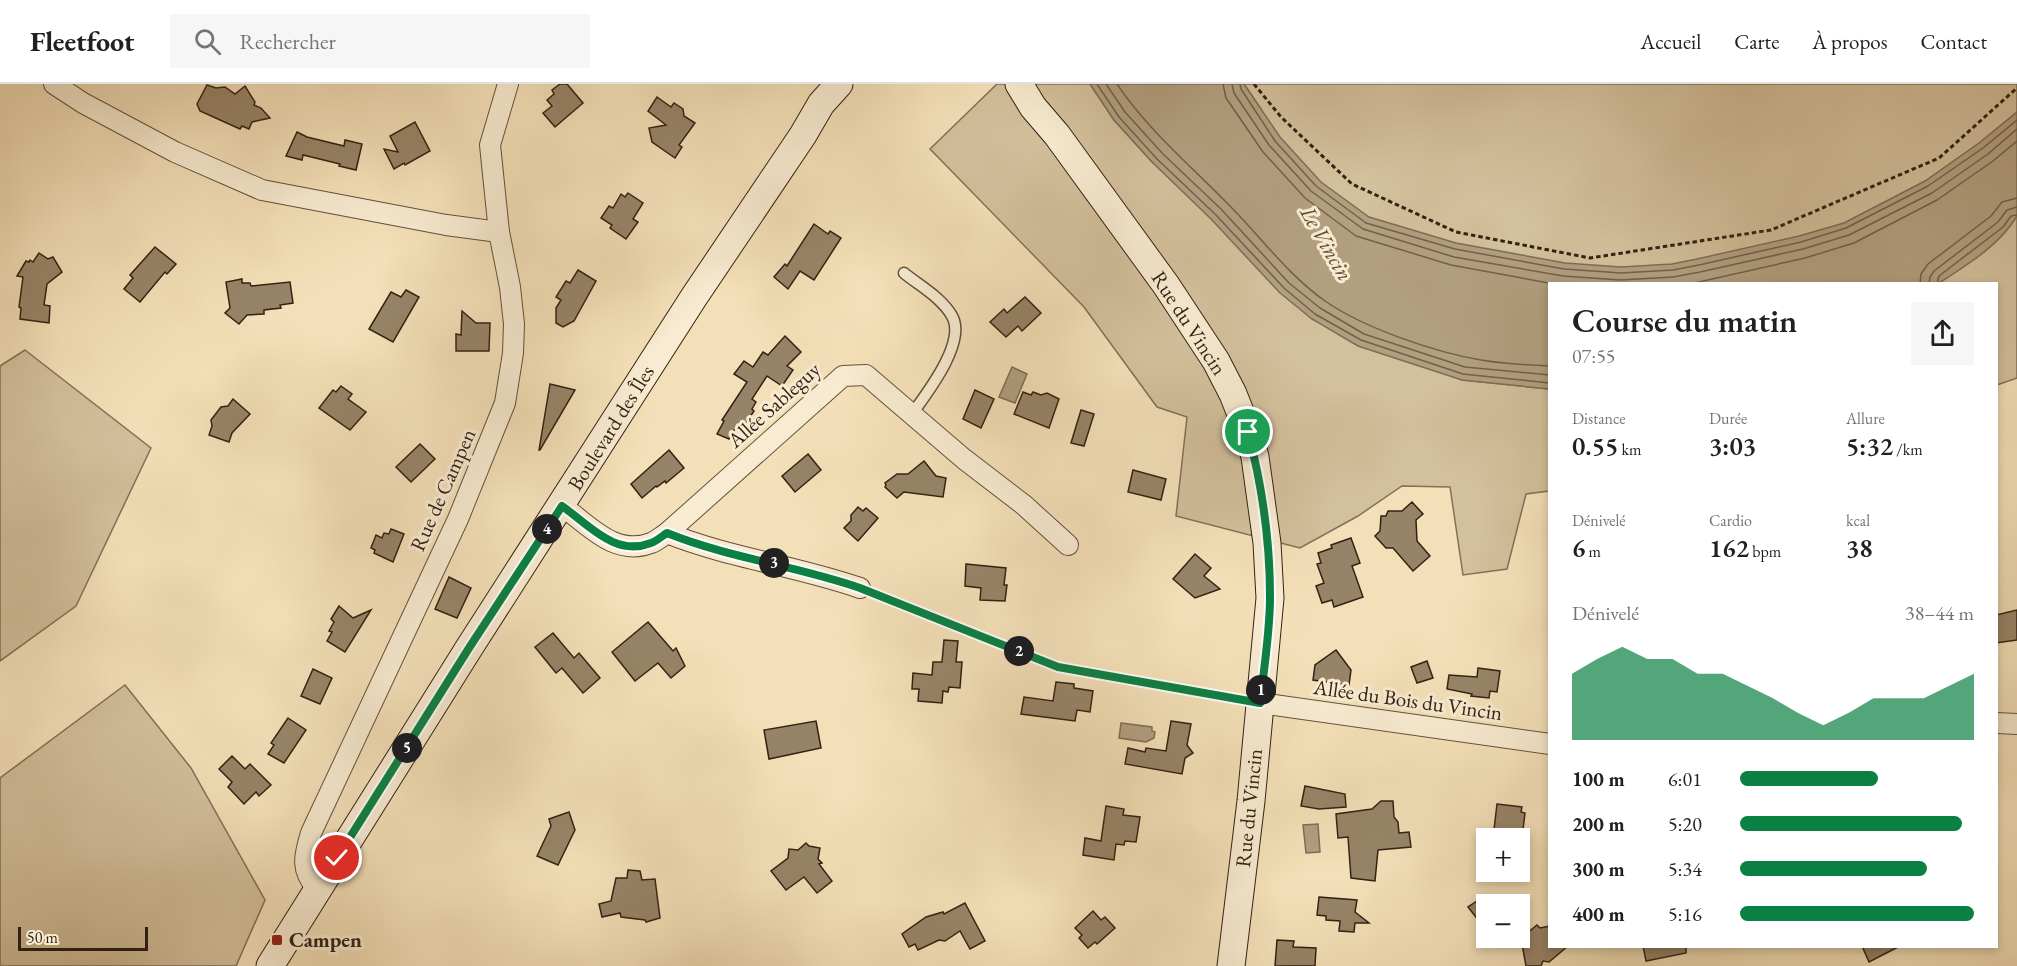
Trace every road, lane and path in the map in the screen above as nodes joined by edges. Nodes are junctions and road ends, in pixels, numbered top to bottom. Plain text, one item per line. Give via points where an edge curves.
1 (54, 84) edge
2 (507, 84) edge
3 (839, 84) edge
4 (861, 84) edge
5 (1006, 84) edge
6 (1254, 84) edge
7 (2017, 88) edge
8 (1026, 95) edge
9 (803, 135) junction
10 (499, 232) junction
11 (904, 273) dead end
12 (912, 414) junction
13 (562, 506) junction
14 (667, 533) junction
15 (1068, 545) dead end
16 (860, 588) joint
17 (1260, 703) junction
18 (1998, 723) edge
19 (2017, 724) edge
20 (1548, 744) edge
21 (318, 890) junction
22 (270, 966) edge
23 (1231, 966) edge

1 - 10 street via 175,152 262,190
2 - 10 street, Rue de Campen via 490,145
3 - 9 main road, Boulevard des Îles via 821,104
4 - 9 main road, Boulevard des Îles
5 - 8 main road, Rue du Vincin
6 - 7 path via 1281,117 1352,184 1456,232 1590,258 1771,230 1939,158
8 - 17 main road, Rue du Vincin via 1166,285 1216,361 1241,413 1255,457 1267,543 1270,598
9 - 13 main road, Boulevard des Îles
10 - 21 street, Rue de Campen via 514,324 505,403 458,519 311,833 304,862
11 - 12 lane via 945,305 954,318 955,341 935,381
12 - 14 street, Allée Sableguy via 866,375 843,376
12 - 15 street, Allée Sableguy
13 - 14 street, Allée Sableguy via 612,544 628,547 651,543
13 - 21 main road, Boulevard des Îles
14 - 16 street
16 - 17 path via 1058,667
17 - 20 street, Allée du Bois du Vincin
17 - 23 main road, Rue du Vincin
18 - 19 street
21 - 22 main road, Boulevard des Îles

